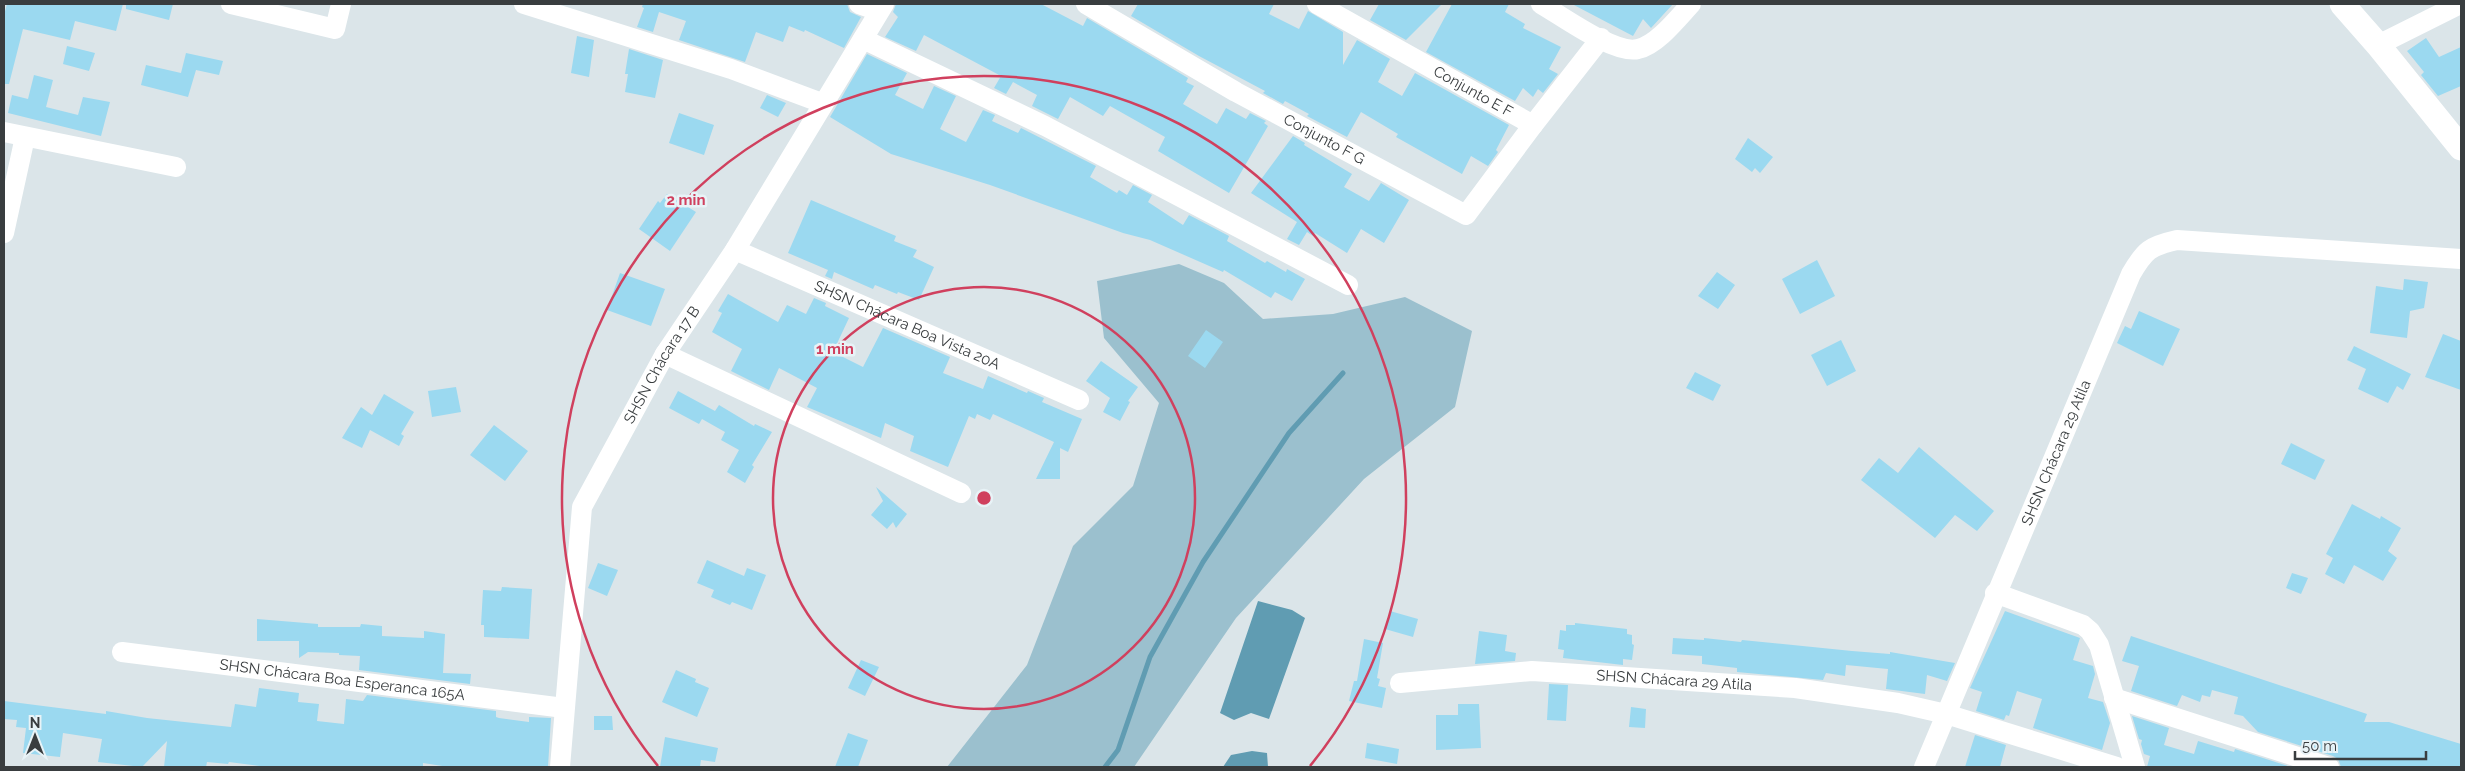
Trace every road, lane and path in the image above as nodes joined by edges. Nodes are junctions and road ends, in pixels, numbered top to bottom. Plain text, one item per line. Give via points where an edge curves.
1 (238, 4) edge
2 (341, 4) edge
3 (524, 4) edge
4 (859, 4) edge
5 (1086, 4) edge
6 (1317, 4) edge
7 (1541, 4) edge
8 (1690, 4) edge
9 (2342, 4) edge
10 (2460, 4) edge
11 (882, 7) edge
12 (1601, 38) junction
13 (863, 39) junction
14 (2378, 44) junction
15 (822, 103) junction
16 (1533, 125) junction
17 (4, 132) edge
18 (25, 137) junction
19 (2461, 148) edge
20 (176, 167) dead end
21 (4, 233) edge
22 (735, 250) junction
23 (2461, 259) edge
24 (1348, 285) dead end
25 (665, 354) junction
26 (1079, 400) dead end
27 (961, 493) dead end
28 (1995, 593) junction
29 (122, 652) dead end
30 (1400, 683) dead end
31 (2114, 698) junction
32 (564, 708) junction
33 (1946, 714) junction
34 (560, 767) edge
35 (1924, 767) edge
36 (2116, 767) edge
37 (2135, 767) edge
38 (2329, 767) edge

1 - 2 street via 335,29
3 - 15 street via 731,69
4 - 11 street
5 - 16 street, Conjunto F G via 1236,92 1466,215
6 - 16 street, Conjunto E F
7 - 12 street
8 - 12 street via 1675,22 1648,45 1638,49 1622,49
9 - 14 street
10 - 14 street
11 - 13 street, SHSN Chácara 17 B
12 - 16 street
13 - 15 street, SHSN Chácara 17 B
13 - 24 street via 1045,126
14 - 19 street
15 - 22 street, SHSN Chácara 17 B
17 - 18 street
18 - 20 street
18 - 21 street
22 - 25 street, SHSN Chácara 17 B
22 - 26 street, SHSN Chácara Boa Vista 20A
23 - 28 street, SHSN Chácara 29 Atila via 2177,240 2156,245 2143,254
25 - 27 street
25 - 32 street, SHSN Chácara 17 B via 582,507
28 - 31 street via 2082,625 2090,631 2099,645
28 - 33 street, SHSN Chácara 29 Atila
29 - 32 street, SHSN Chácara Boa Esperanca 165A
30 - 33 street, SHSN Chácara 29 Atila via 1532,671 1622,676 1795,688 1898,703
31 - 37 street
31 - 38 street
32 - 34 street, SHSN Chácara 17 B
33 - 35 street, SHSN Chácara 29 Atila
33 - 36 street

